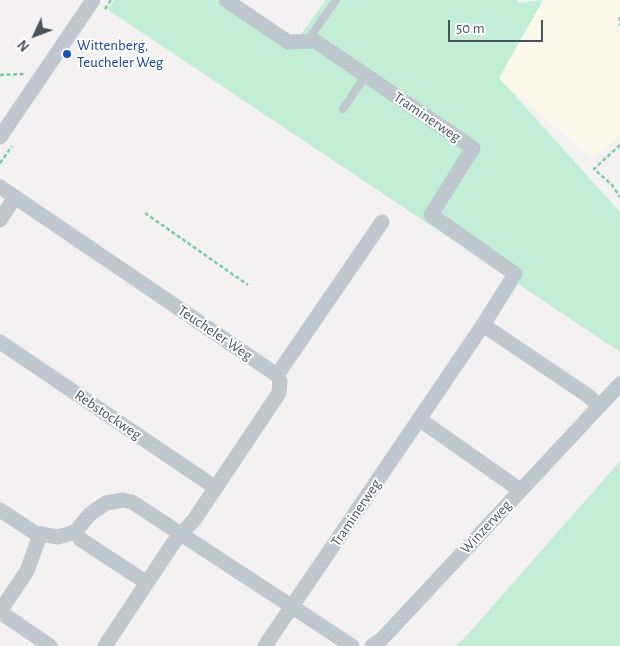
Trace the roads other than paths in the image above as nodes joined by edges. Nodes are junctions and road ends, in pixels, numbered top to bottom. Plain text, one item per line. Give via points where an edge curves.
1 (93, 0) edge
2 (226, 0) edge
3 (336, 0) edge
4 (308, 40) junction
5 (366, 75) junction
6 (343, 110) dead end
7 (0, 136) edge
8 (0, 187) edge
9 (15, 197) junction
10 (0, 220) edge
11 (382, 222) dead end
12 (483, 325) junction
13 (0, 342) edge
14 (277, 375) junction
15 (620, 384) edge
16 (600, 406) junction
17 (419, 419) junction
18 (216, 488) junction
19 (520, 490) junction
20 (0, 510) edge
21 (75, 532) junction
22 (182, 534) junction
23 (40, 535) junction
24 (147, 583) junction
25 (292, 606) junction
26 (0, 611) edge
27 (50, 646) edge
28 (105, 646) edge
29 (265, 646) edge
30 (352, 646) edge
31 (372, 646) edge

1 - 7 street
2 - 4 street, Traminerweg via 288,42
3 - 4 lane
4 - 5 street, Traminerweg via 315,40
5 - 6 lane
5 - 12 street, Traminerweg via 473,148 430,215 512,278
8 - 9 street, Teucheler Weg
9 - 10 street
9 - 14 street, Teucheler Weg
11 - 14 street
12 - 16 street
12 - 17 street, Traminerweg
13 - 18 street, Rebstockweg
14 - 18 street via 281,387 279,393
15 - 16 street, Winzerweg
16 - 19 street, Winzerweg
17 - 19 street
17 - 25 street, Traminerweg
18 - 22 street
19 - 31 street, Winzerweg
20 - 23 street
21 - 22 street via 98,508 123,500 140,506
21 - 23 street via 58,537
21 - 24 street via 80,539
22 - 24 street
22 - 25 street
23 - 26 street via 27,571
24 - 28 street
25 - 29 street, Traminerweg
25 - 30 street
26 - 27 street

